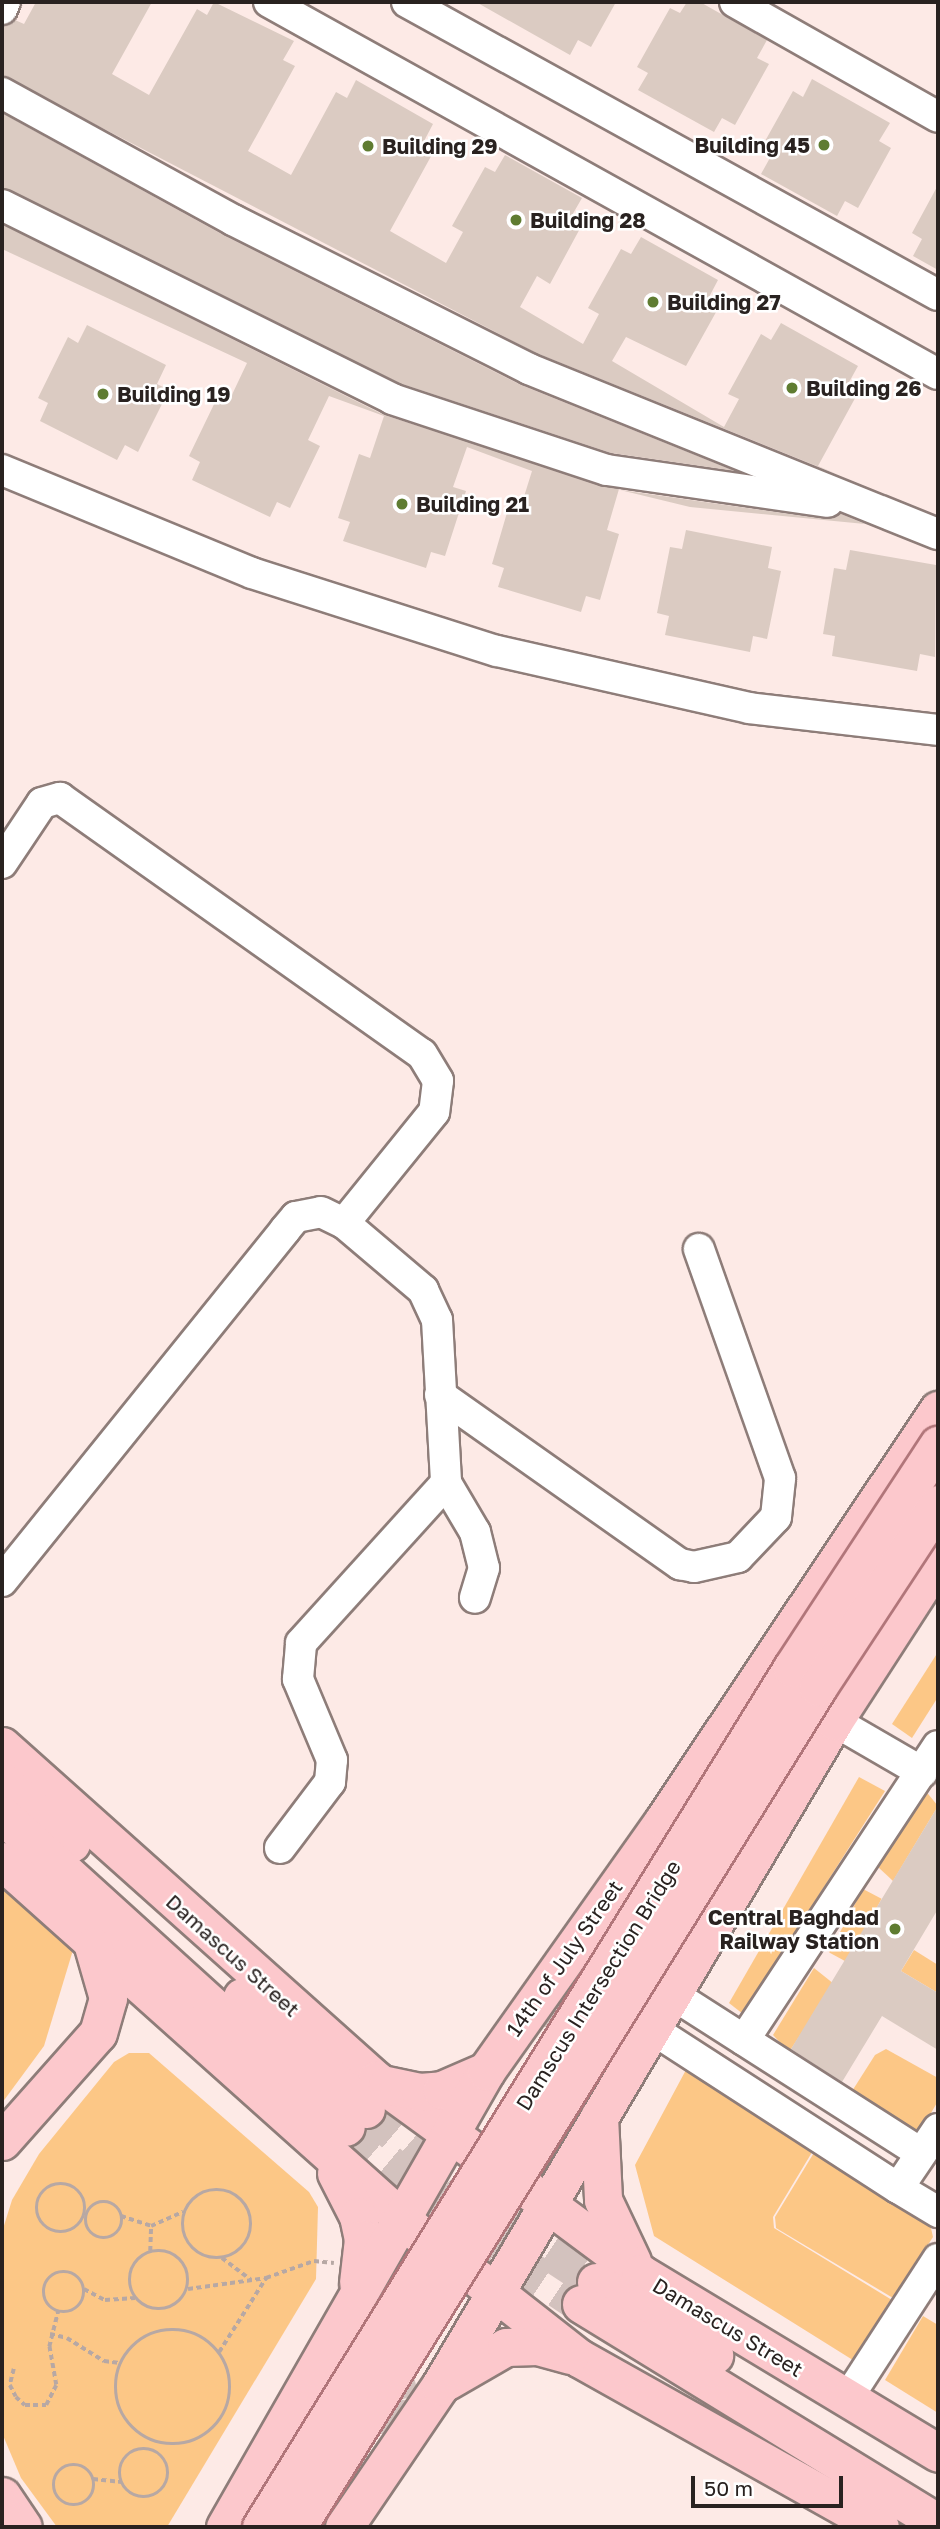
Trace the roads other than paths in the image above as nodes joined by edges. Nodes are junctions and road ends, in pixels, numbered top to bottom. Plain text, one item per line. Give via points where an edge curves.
1 (5, 2) edge
2 (269, 2) edge
3 (407, 2) edge
4 (735, 2) edge
5 (2, 9) edge
6 (2, 93) edge
7 (938, 115) edge
8 (2, 205) edge
9 (938, 295) edge
10 (938, 374) edge
11 (2, 470) edge
12 (879, 509) junction
13 (938, 534) edge
14 (938, 730) edge
15 (2, 863) edge
16 (344, 1223) junction
17 (699, 1249) dead end
18 (440, 1395) junction
19 (938, 1410) edge
20 (938, 1445) edge
21 (446, 1483) junction
22 (938, 1504) edge
23 (937, 1562) edge
24 (2, 1581) edge
25 (475, 1598) dead end
26 (834, 1721) junction
27 (2, 1746) edge
28 (938, 1746) edge
29 (922, 1772) junction
30 (2, 1781) edge
31 (2, 1815) edge
32 (280, 1848) dead end
33 (2, 1861) edge
34 (93, 1945) junction
35 (672, 1994) junction
36 (652, 2029) junction
37 (744, 2040) junction
38 (486, 2071) junction
39 (598, 2117) junction
40 (353, 2118) junction
41 (938, 2129) edge
42 (2, 2141) edge
43 (463, 2143) junction
44 (921, 2153) junction
45 (898, 2188) junction
46 (536, 2196) junction
47 (938, 2212) edge
48 (412, 2227) junction
49 (938, 2259) edge
50 (640, 2273) junction
51 (358, 2282) junction
52 (484, 2283) junction
53 (579, 2358) junction
54 (440, 2386) junction
55 (847, 2399) junction
56 (938, 2453) edge
57 (938, 2493) edge
58 (2, 2496) edge
59 (938, 2523) edge
60 (23, 2527) edge
61 (225, 2527) edge
62 (261, 2527) edge
63 (297, 2527) edge
64 (344, 2527) edge
65 (880, 2527) edge

1 - 5 street
2 - 10 street
3 - 9 street
4 - 7 street
6 - 12 street via 233,220 529,369
8 - 12 street via 392,399 607,470
11 - 14 street via 252,573 496,651 750,708
12 - 13 street
15 - 16 street via 42,803 60,798 395,1030 422,1054 439,1081 434,1112
16 - 18 street via 423,1290 437,1320 443,1361
16 - 24 street via 321,1212 296,1217
17 - 18 street via 780,1478 776,1517 738,1557 694,1567 680,1564
18 - 21 street
19 - 38 main road, 14th of July Street via 663,1821
20 - 62 main road, Damscus Intersection Bridge, bridge via 792,1668
21 - 25 street via 475,1532 484,1568
21 - 32 street via 301,1643 298,1679 332,1760 330,1782
22 - 63 main road, Damscus Intersection Bridge, bridge via 818,1687
23 - 26 main road
26 - 29 street
26 - 35 main road
27 - 40 main road, Damascus Street
28 - 29 street
29 - 37 street
30 - 40 main road, Damascus Street
31 - 40 main road, Damascus Street
33 - 34 main road, Damascus Street
34 - 40 main road, Damascus Street
34 - 42 main road via 108,1998 98,2033
35 - 36 main road
35 - 37 street
36 - 39 main road
36 - 45 street
37 - 44 street
38 - 40 main road via 443,2090 420,2092
38 - 43 main road, 14th of July Street
39 - 46 main road
39 - 50 main road via 603,2200
40 - 43 main road, Damascus Street
40 - 48 main road, Damascus Street
40 - 51 main road
41 - 44 street
43 - 48 main road, 14th of July Street
44 - 45 street
45 - 47 street
46 - 50 main road, Damascus Street
46 - 52 main road
48 - 51 main road, 14th of July Street
49 - 55 street
50 - 55 main road, Damascus Street
51 - 61 main road, 14th of July Street via 286,2428
52 - 53 main road
52 - 54 main road
53 - 54 main road via 537,2346 506,2347
53 - 65 main road
54 - 64 main road
55 - 56 main road, Damascus Street
57 - 59 main road, Damascus Street via 588,2293
58 - 60 main road

